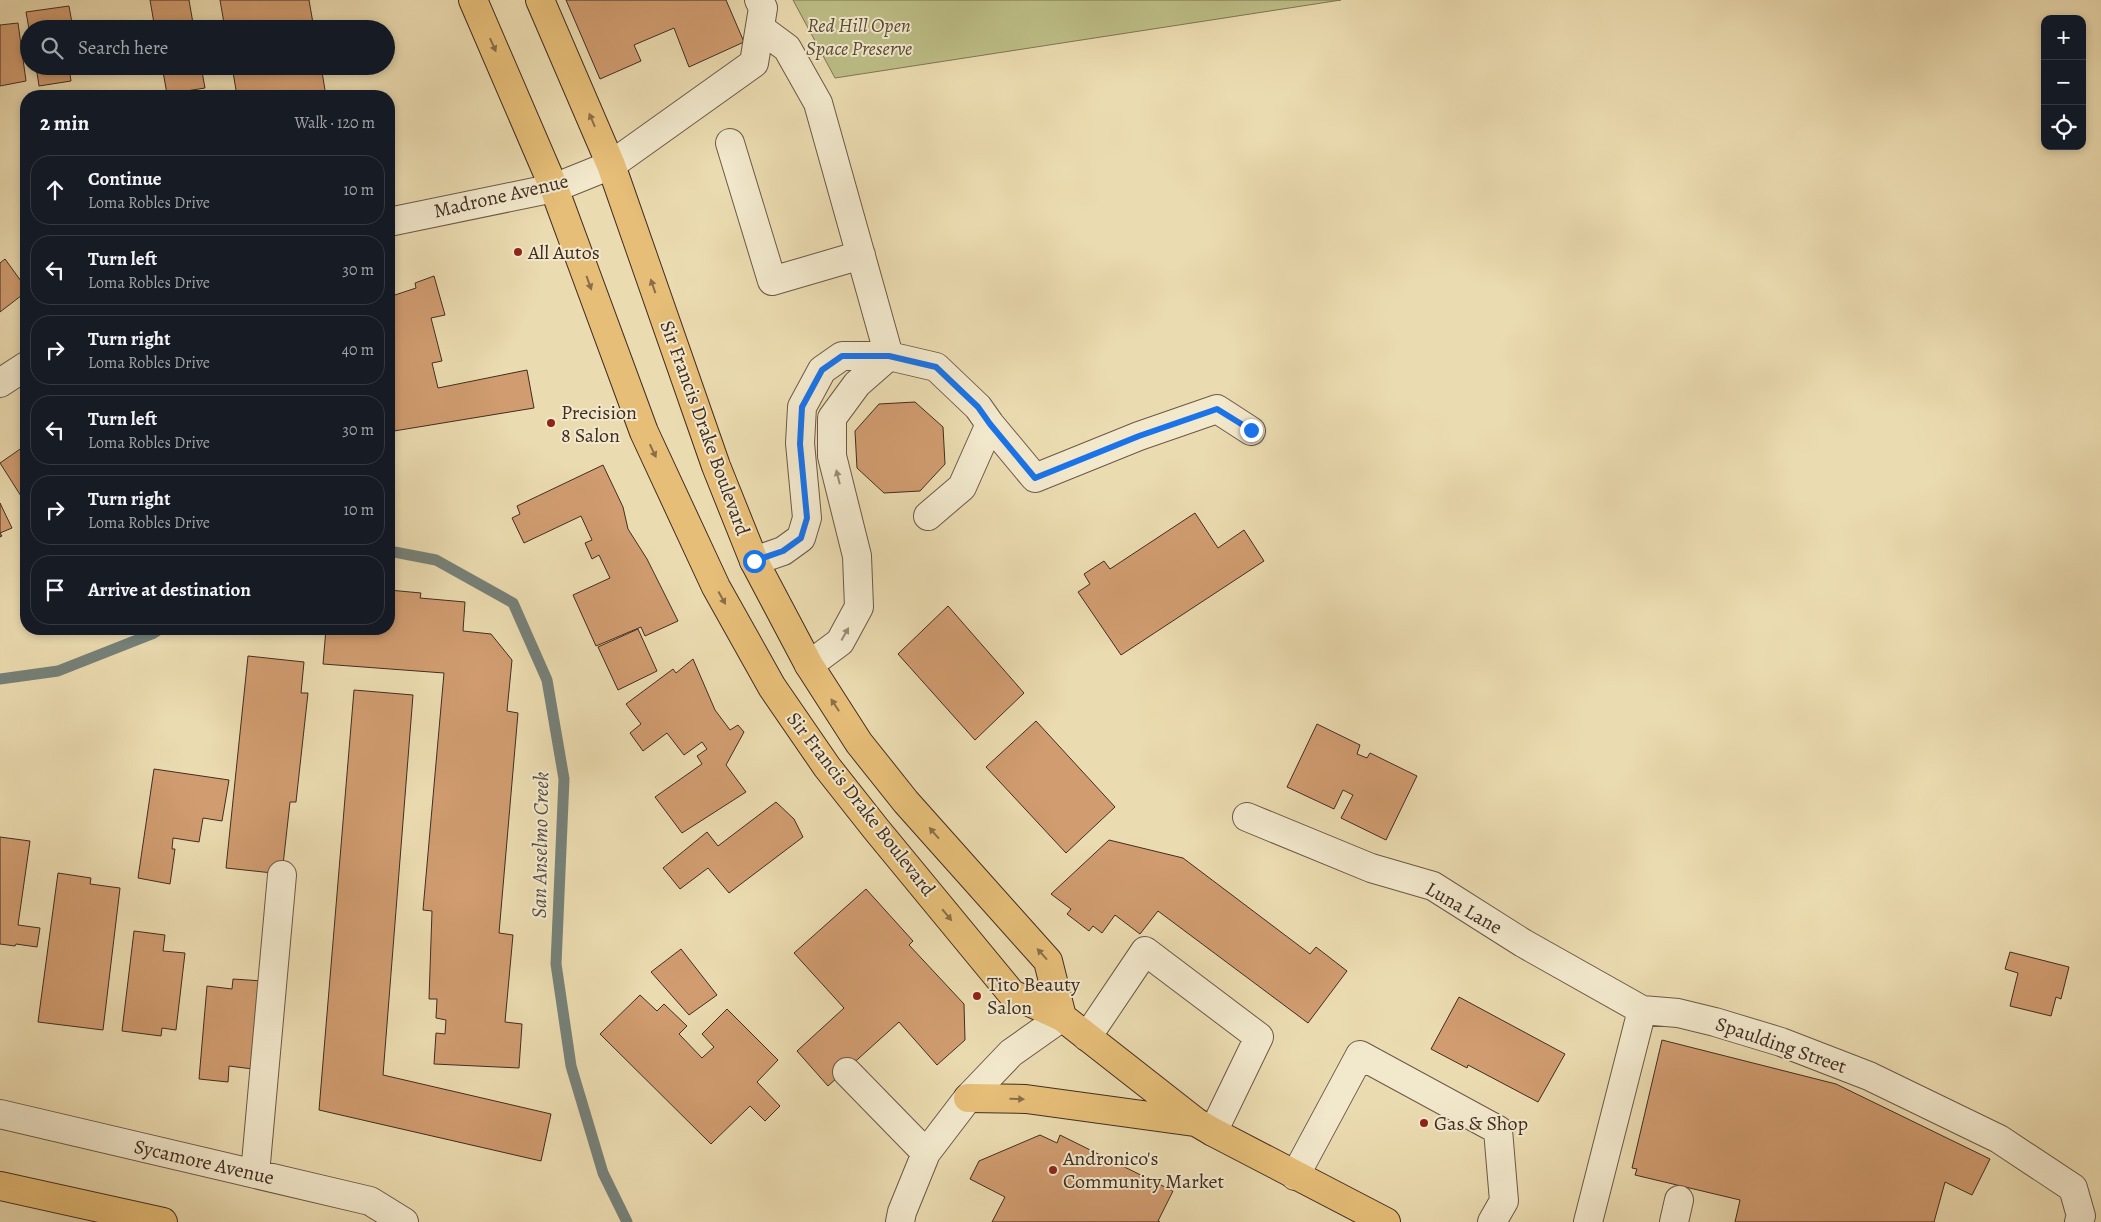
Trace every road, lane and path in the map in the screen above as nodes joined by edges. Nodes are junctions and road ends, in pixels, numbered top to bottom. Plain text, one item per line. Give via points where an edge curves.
1 (473, 0) edge
2 (540, 0) edge
3 (759, 0) edge
4 (760, 28) junction
5 (730, 143) dead end
6 (611, 165) junction
7 (554, 188) junction
8 (395, 221) edge
9 (860, 255) junction
10 (889, 356) junction
11 (20, 370) edge
12 (0, 384) edge
13 (990, 424) junction
14 (1251, 430) dead end
15 (928, 516) dead end
16 (754, 561) junction
17 (809, 666) junction
18 (1247, 817) dead end
19 (282, 875) dead end
20 (1642, 1010) junction
21 (1062, 1017) junction
22 (1087, 1037) junction
23 (847, 1072) dead end
24 (968, 1098) junction
25 (0, 1114) edge
26 (1204, 1127) junction
27 (926, 1153) junction
28 (255, 1174) junction
29 (1295, 1176) junction
30 (0, 1186) edge
31 (163, 1222) edge
32 (404, 1222) edge
33 (900, 1222) edge
34 (1386, 1222) edge
35 (1492, 1222) edge
36 (1588, 1222) edge
37 (2080, 1222) edge

1 -> 7 main road, Sir Francis Drake Boulevard
6 -> 2 main road, Sir Francis Drake Boulevard
3 - 4 street, Madrone Avenue via 763,8
4 - 6 street, Madrone Avenue via 754,63
4 - 9 street via 788,48 818,103
5 - 9 street via 772,281
6 - 7 street, Madrone Avenue
16 -> 6 main road, Sir Francis Drake Boulevard via 716,466
7 - 8 street, Madrone Avenue
7 -> 21 main road, Sir Francis Drake Boulevard via 644,432 716,587 772,687 827,767 1012,994
9 - 10 street
10 - 13 street via 936,367 978,407
10 - 16 street via 842,356 822,370 802,407 800,444 807,518 801,538 783,551
17 -> 10 street via 840,642 860,607 858,556 832,456 832,418 858,384
11 - 12 street
13 - 14 street via 1035,478 1217,409
13 - 15 street via 962,487
16 - 17 main road, Sir Francis Drake Boulevard
21 -> 17 main road, Sir Francis Drake Boulevard via 1048,961 901,794 860,743
18 - 20 street, Luna Lane via 1371,868 1433,886 1523,943
19 - 28 street
20 - 36 street
20 - 37 street, Spaulding Street via 1678,1013 1781,1042 1886,1084 1999,1139 2073,1188
21 - 22 main road, Sir Francis Drake Boulevard
21 - 24 street via 1011,1053
22 - 26 main road, Sir Francis Drake Boulevard
22 - 26 street via 1145,951 1258,1037
23 - 27 street
24 -> 26 main road via 1026,1099
24 - 27 street
25 - 28 street, Sycamore Avenue
26 - 29 main road, Sir Francis Drake Boulevard
27 - 33 street
28 - 32 street, Sycamore Avenue via 370,1200
29 - 34 main road, Sir Francis Drake Boulevard
29 - 35 street via 1360,1055 1498,1130 1504,1200
30 - 31 main road

